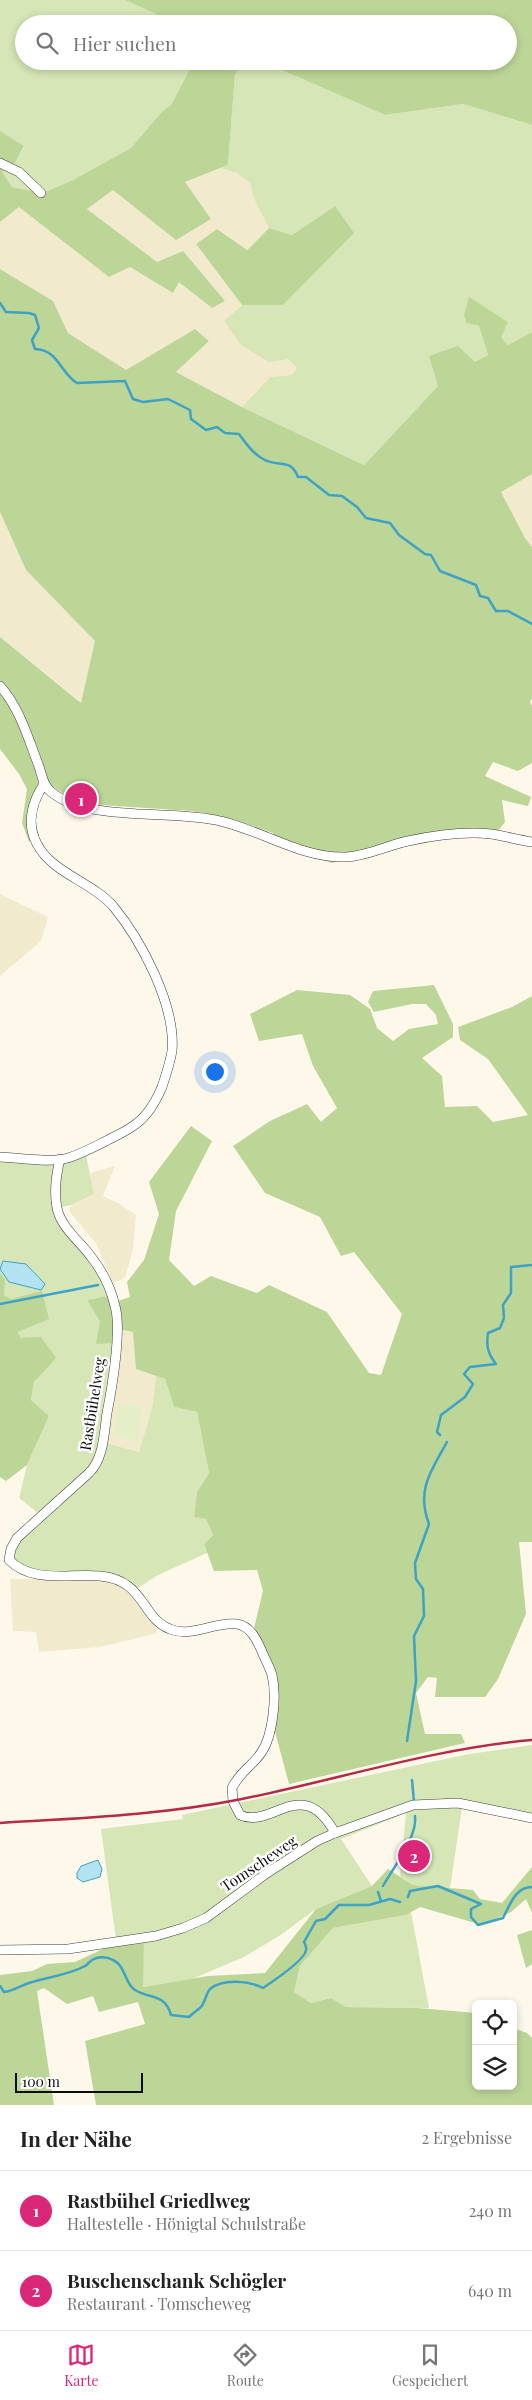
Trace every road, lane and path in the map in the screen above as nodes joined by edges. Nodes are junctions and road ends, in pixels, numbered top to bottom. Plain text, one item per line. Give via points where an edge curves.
1 (0, 163) edge
2 (42, 193) dead end
3 (0, 686) edge
4 (44, 784) junction
5 (532, 842) edge
6 (0, 1157) edge
7 (60, 1159) junction
8 (532, 1818) edge
9 (335, 1833) junction
10 (0, 1950) edge

1 - 2 street via 19,172
3 - 4 street via 11,698
4 - 5 street via 56,795 92,809 199,816 308,851 338,857 366,854 406,841 456,833 491,834
4 - 7 street via 37,793 30,822 36,842 46,857 111,904 121,916 162,990 172,1050 160,1091 134,1126
6 - 7 street
7 - 9 street, Rastbühelweg via 55,1187 57,1210 68,1230 106,1279 116,1308 111,1392 98,1461 89,1474 17,1538 9,1560 18,1568 55,1577 100,1576 121,1580 135,1590 162,1625 170,1630 180,1632 236,1624 247,1627 272,1677 274,1706 268,1740 232,1788 236,1810 240,1816 254,1818 288,1806 315,1808
8 - 9 street, Tomscheweg via 458,1803 413,1806
9 - 10 street, Tomscheweg via 267,1872 206,1918 183,1928 156,1936 68,1949

